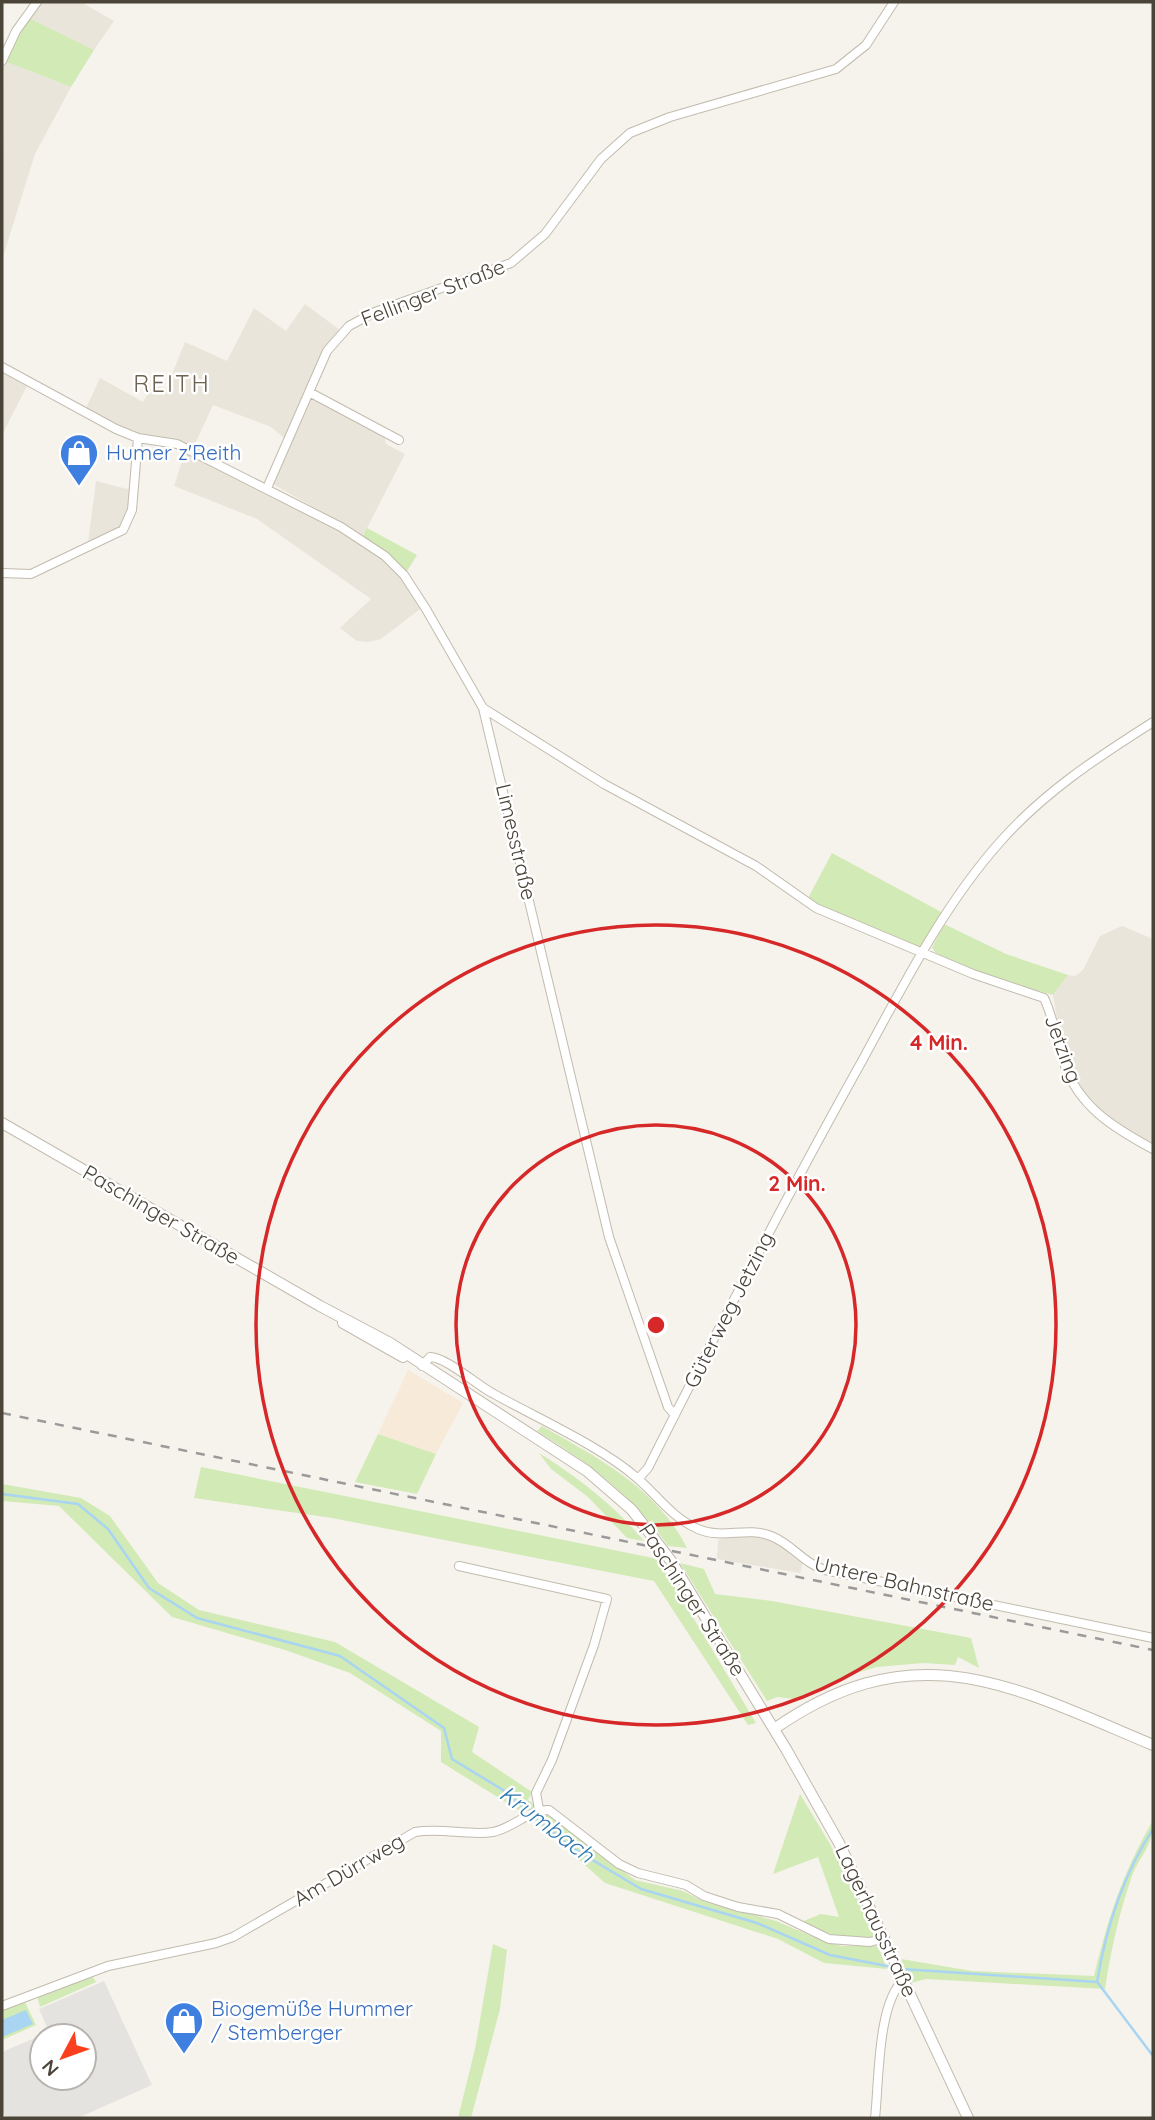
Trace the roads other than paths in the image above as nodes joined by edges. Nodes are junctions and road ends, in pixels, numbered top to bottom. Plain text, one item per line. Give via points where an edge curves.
1 (37, 2) edge
2 (894, 2) edge
3 (2, 61) edge
4 (2, 367) edge
5 (309, 392) junction
6 (138, 438) junction
7 (399, 440) dead end
8 (267, 488) junction
9 (2, 573) edge
10 (483, 708) junction
11 (1153, 722) edge
12 (923, 954) junction
13 (2, 1123) edge
14 (1153, 1149) edge
15 (422, 1366) junction
16 (675, 1415) junction
17 (638, 1479) junction
18 (459, 1566) dead end
19 (1153, 1638) edge
20 (774, 1729) junction
21 (1153, 1745) edge
22 (539, 1809) junction
23 (885, 1938) junction
24 (902, 1975) junction
25 (2, 2006) edge
26 (875, 2118) edge
27 (968, 2118) edge

1 - 3 street
2 - 5 street, Fellinger Straße via 866,45 836,69 630,133 601,159 529,250 502,269 356,321 327,351
4 - 6 street, Limesstraße
5 - 7 street
5 - 8 street, Fellinger Straße
6 - 8 street, Limesstraße via 177,444
6 - 9 street via 132,510 123,530 31,574
8 - 10 street, Limesstraße via 368,542 395,565
10 - 12 street via 604,784 756,866 816,908
10 - 16 street, Limesstraße via 609,1237 668,1407
11 - 12 street, Güterweg Jetzing via 1090,762 1022,818 970,878
12 - 14 street, Jetzing via 1044,998 1066,1068 1087,1104 1112,1126
12 - 16 street, Güterweg Jetzing via 800,1173
13 - 15 street, Paschinger Straße via 320,1306 386,1350
15 - 17 street, Untere Bahnstraße via 430,1357 440,1359
15 - 20 street, Paschinger Straße via 578,1465 632,1510 671,1561
16 - 17 street, Güterweg Jetzing
17 - 19 street, Untere Bahnstraße via 663,1507 688,1524 721,1536 767,1535 817,1567
18 - 22 street via 607,1599 536,1793
20 - 21 street via 856,1686 895,1676 934,1674 972,1677 1010,1688
20 - 23 street, Lagerhausstraße via 839,1843
22 - 23 street via 549,1810 619,1864 638,1873 686,1885 738,1907 778,1914 829,1939 870,1942
22 - 25 street, Am Dürrweg via 493,1832 415,1832 233,1937 108,1966
23 - 24 street, Lagerhausstraße
24 - 26 street via 886,2018
24 - 27 street, Lagerhausstraße

